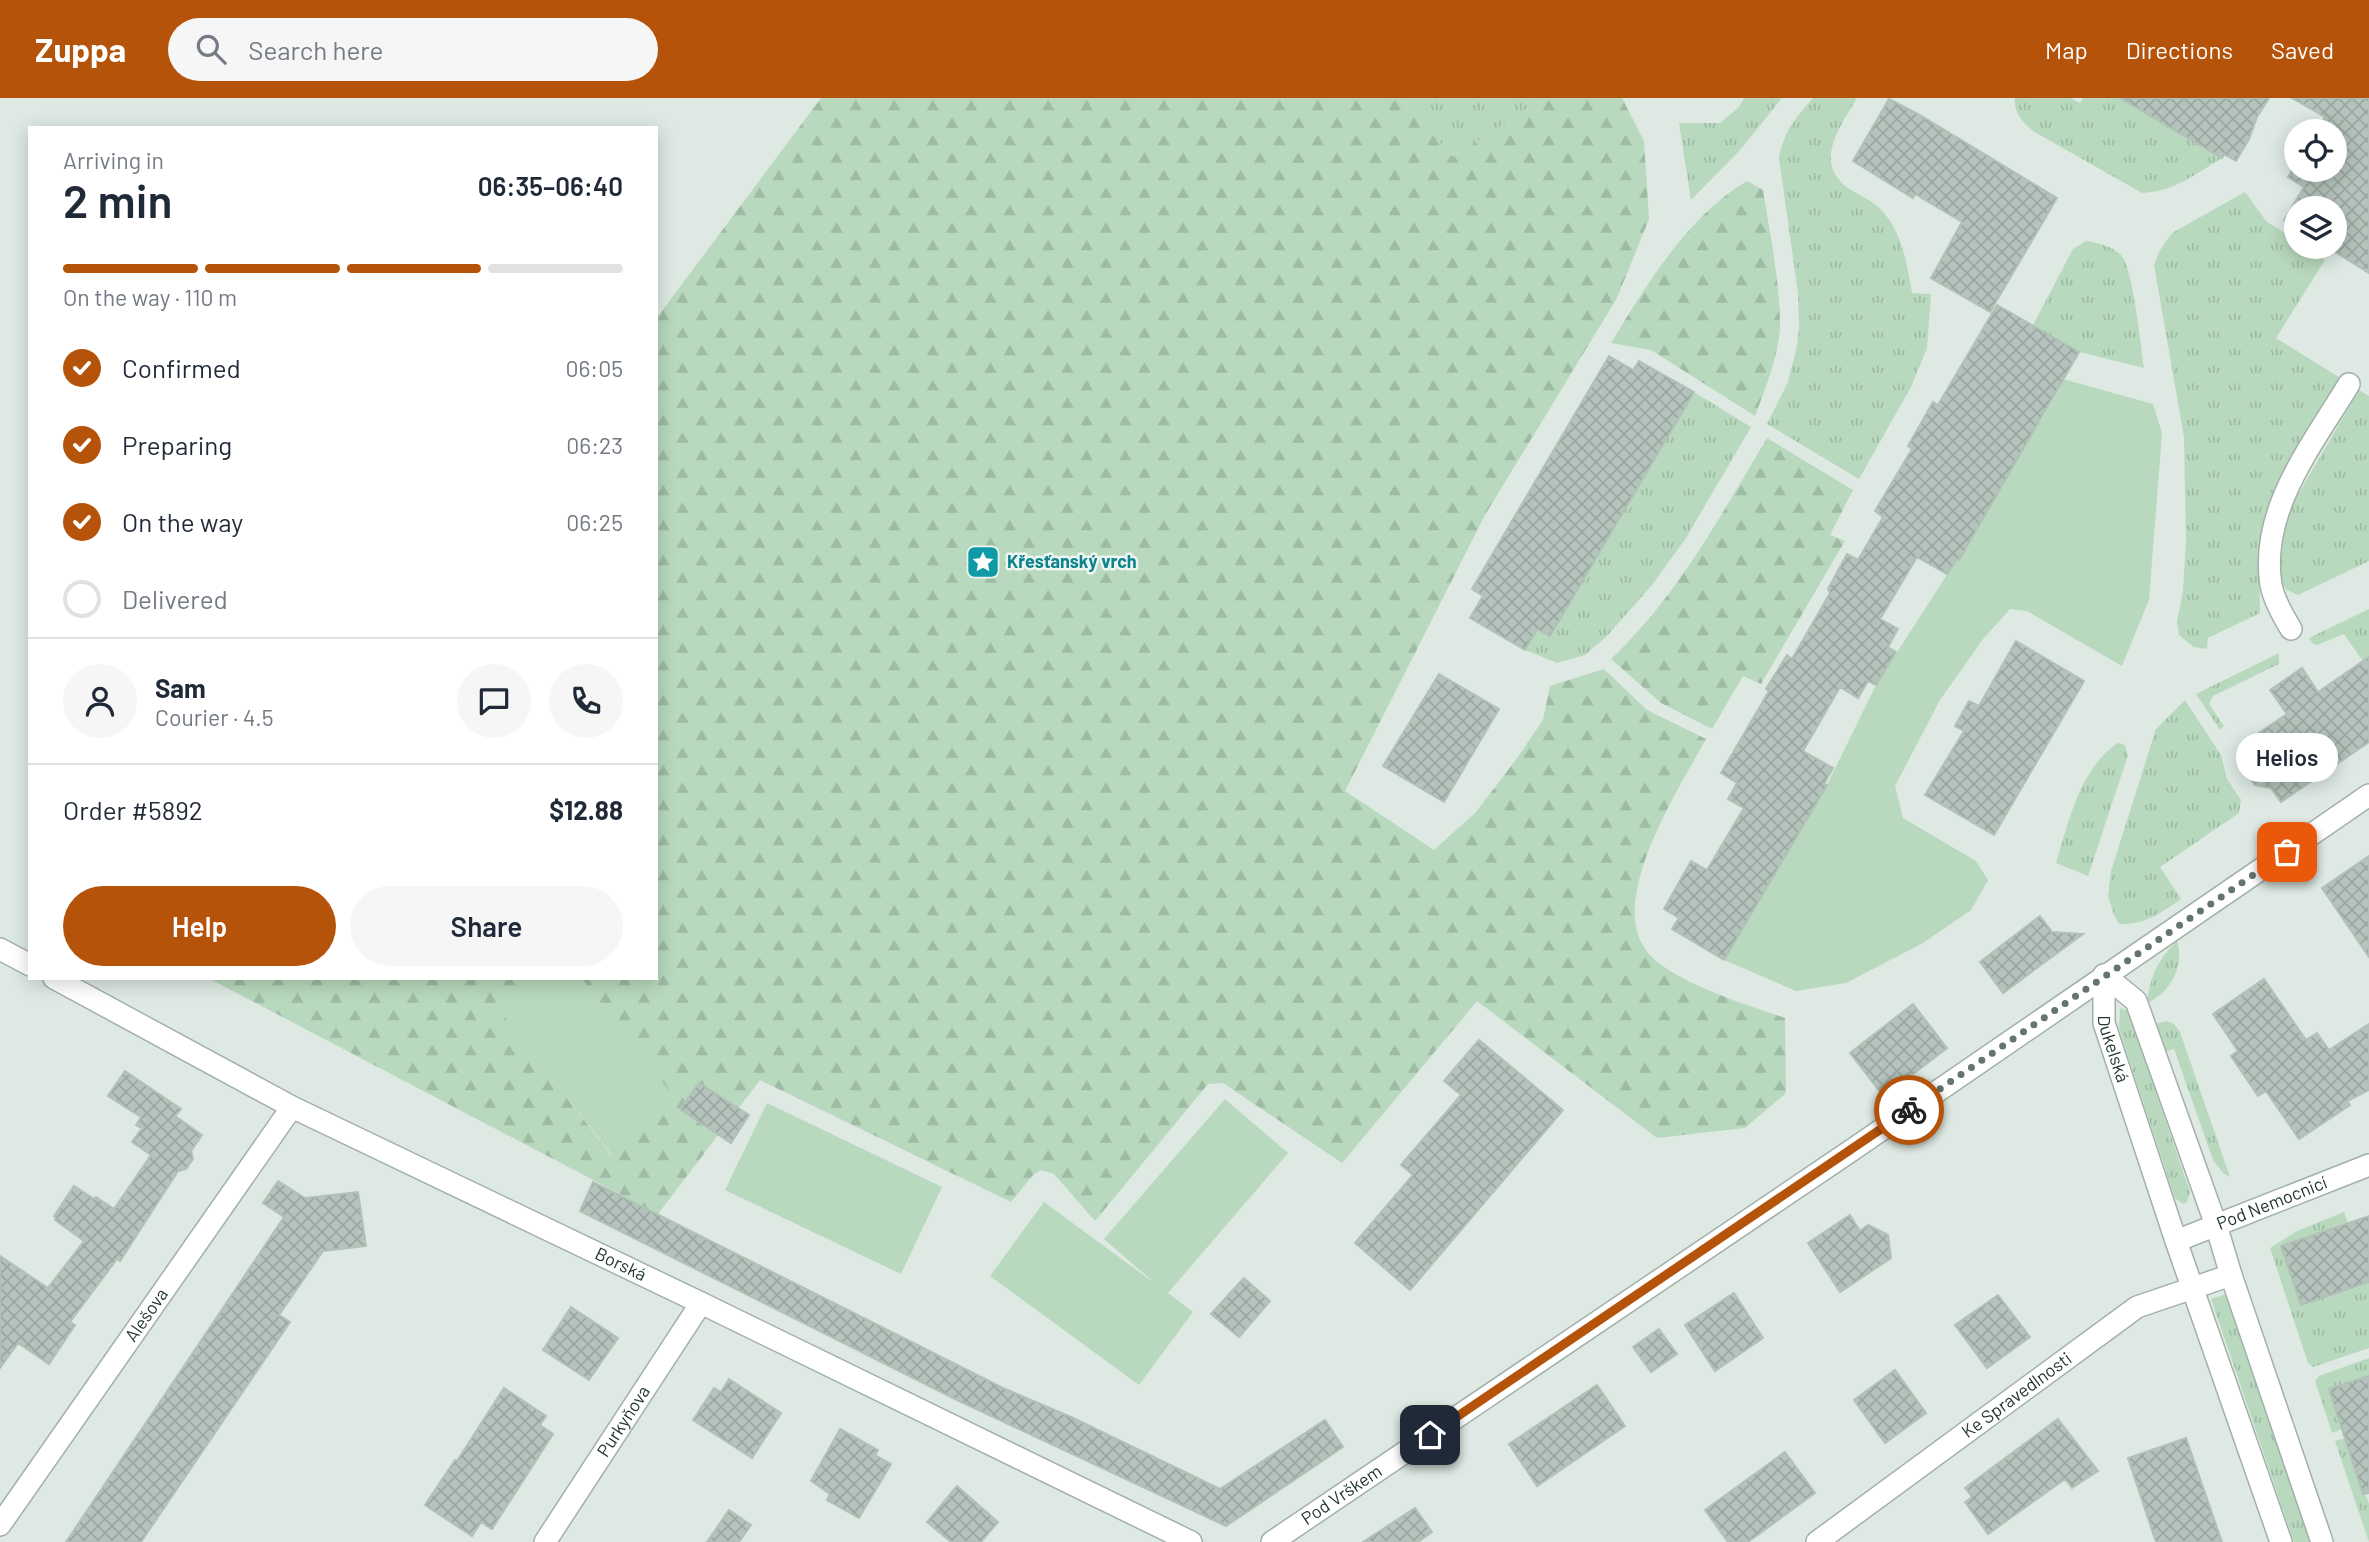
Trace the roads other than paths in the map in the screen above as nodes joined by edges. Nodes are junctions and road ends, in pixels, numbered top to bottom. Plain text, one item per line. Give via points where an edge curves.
1 (2349, 384) dead end
2 (2291, 629) dead end
3 (2369, 795) edge
4 (0, 949) edge
5 (28, 964) edge
6 (2104, 975) junction
7 (58, 980) edge
8 (292, 1107) junction
9 (2369, 1165) edge
10 (2216, 1225) junction
11 (2176, 1241) junction
12 (2231, 1275) junction
13 (2193, 1289) junction
14 (701, 1303) junction
15 (0, 1525) edge
16 (545, 1542) edge
17 (1191, 1542) edge
18 (1272, 1542) edge
19 (1816, 1542) edge
20 (2281, 1542) edge
21 (2322, 1542) edge

1 - 2 street via 2278,506 2271,586
3 - 6 street
4 - 5 street
6 - 10 street, Dukelská via 2136,1001
6 - 11 street, Dukelská via 2104,1023
6 - 18 street, Pod Vrškem
7 - 8 street, Borská
8 - 14 street, Borská
8 - 15 street, Alešova
9 - 10 street, Pod Nemocnicí
10 - 11 street, Pod Nemocnicí
10 - 12 street, Dukelská
11 - 13 street, Dukelská
12 - 13 street, Ke Spravedlnosti
12 - 21 street, Dukelská
13 - 19 street, Ke Spravedlnosti via 2137,1307
13 - 20 street, Dukelská
14 - 16 street, Purkyňova
14 - 17 street, Borská

